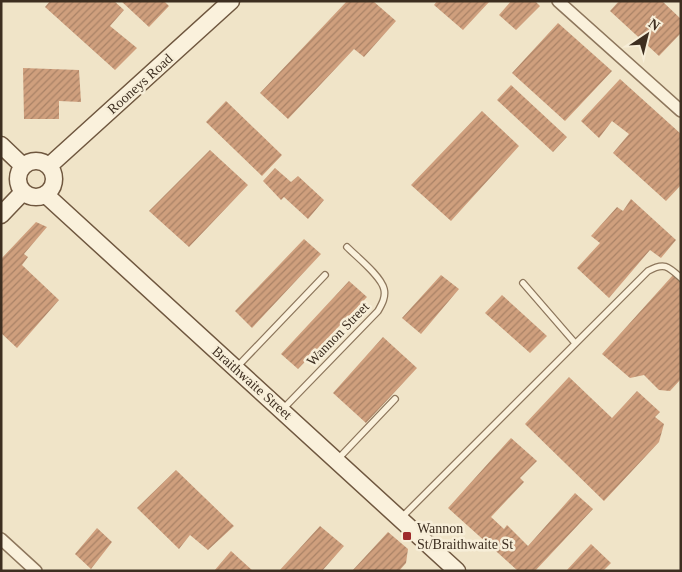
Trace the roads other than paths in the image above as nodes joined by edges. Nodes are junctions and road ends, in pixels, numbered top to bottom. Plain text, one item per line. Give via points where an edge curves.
1 (231, 1) edge
2 (558, 1) edge
3 (681, 110) edge
4 (1, 145) edge
5 (23, 166) junction
6 (49, 166) junction
7 (23, 192) junction
8 (46, 195) junction
9 (1, 215) edge
10 (347, 247) dead end
11 (324, 275) dead end
12 (681, 278) edge
13 (523, 284) dead end
14 (576, 343) junction
15 (236, 368) junction
16 (395, 399) dead end
17 (282, 410) junction
18 (337, 461) junction
19 (401, 519) junction
20 (1, 539) edge
21 (36, 571) edge
22 (457, 571) edge

1 - 6 street, Rooneys Road
2 - 3 street
4 - 5 street
5 - 6 street via 38,161
5 - 7 street via 18,178
6 - 8 street via 53,171 54,184
7 - 8 street via 34,198
7 - 9 street
8 - 15 street, Braithwaite Street
10 - 17 lane, Wannon Street via 380,281 385,297 378,311
11 - 15 lane
12 - 14 lane via 670,268 656,266
13 - 14 lane
14 - 19 lane
15 - 17 street, Braithwaite Street
16 - 18 lane
17 - 18 street, Braithwaite Street
18 - 19 street, Braithwaite Street
19 - 22 street, Braithwaite Street
20 - 21 street

